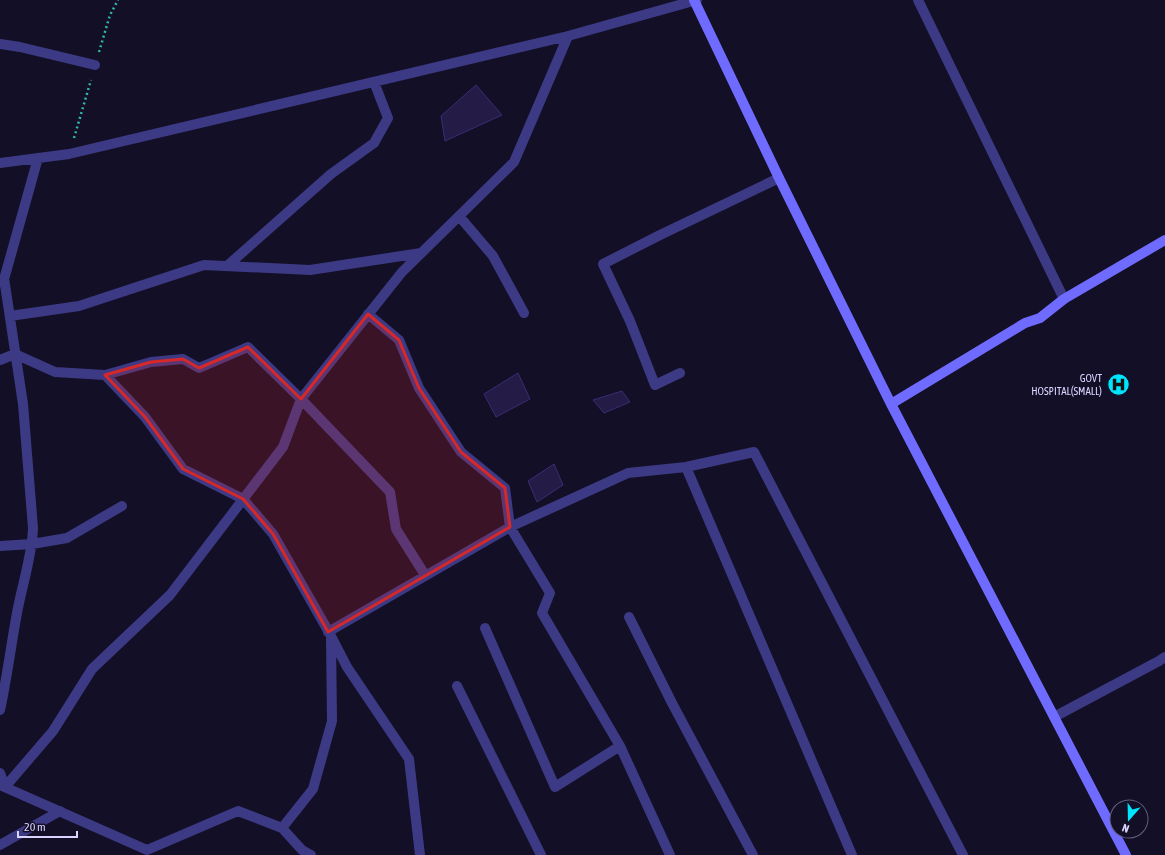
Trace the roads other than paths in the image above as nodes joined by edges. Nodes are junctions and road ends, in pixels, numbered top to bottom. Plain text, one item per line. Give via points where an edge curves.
1 (695, 0) edge
2 (918, 0) edge
3 (568, 36) junction
4 (0, 44) edge
5 (95, 64) dead end
6 (374, 82) junction
7 (38, 158) junction
8 (0, 162) edge
9 (779, 178) junction
10 (459, 216) junction
11 (1165, 240) edge
12 (421, 253) junction
13 (227, 266) junction
14 (4, 278) junction
15 (0, 293) edge
16 (1064, 299) junction
17 (524, 313) dead end
18 (368, 314) junction
19 (10, 316) junction
20 (15, 354) junction
21 (0, 360) edge
22 (680, 373) dead end
23 (105, 375) junction
24 (301, 399) junction
25 (891, 404) junction
26 (686, 467) junction
27 (244, 499) junction
28 (122, 506) dead end
29 (510, 527) junction
30 (32, 544) junction
31 (0, 546) edge
32 (425, 575) junction
33 (629, 617) dead end
34 (485, 628) dead end
35 (330, 634) junction
36 (1165, 657) edge
37 (457, 686) dead end
38 (0, 710) edge
39 (1054, 717) junction
40 (620, 746) junction
41 (0, 773) edge
42 (2, 786) edge
43 (60, 811) junction
44 (282, 828) junction
45 (0, 845) edge
46 (142, 852) edge
47 (302, 853) edge
48 (420, 855) edge
49 (541, 855) edge
50 (670, 855) edge
51 (753, 855) edge
52 (852, 855) edge
53 (963, 855) edge
54 (1126, 855) edge

1 - 3 street
1 - 9 main road
2 - 16 street
3 - 6 street
3 - 10 street via 514,162
4 - 5 street via 20,46
6 - 7 street via 69,154
6 - 13 street via 388,118 374,143 331,174
7 - 8 street
7 - 14 street
9 - 22 street via 604,264 655,385
9 - 25 main road
10 - 12 street
10 - 17 street via 493,256
11 - 16 main road
12 - 13 street via 310,270
12 - 18 street
13 - 19 street via 204,265 79,306
14 - 15 street
14 - 19 street
16 - 25 main road via 1040,318 1025,323
18 - 24 street
18 - 29 street via 399,340 419,388 461,452 505,488
19 - 20 street
20 - 21 street
20 - 23 street via 54,372
20 - 30 street via 24,412
23 - 24 street via 151,362 183,359 199,368 248,347
23 - 27 street via 145,417 183,469
24 - 27 street via 283,447
24 - 32 street via 390,492 396,529
25 - 39 main road
26 - 29 street via 628,473
26 - 52 street
26 - 53 street via 754,452
27 - 35 street via 273,534
27 - 42 street via 170,595 92,669 53,731
28 - 30 street via 67,538
29 - 32 street
29 - 40 street via 550,593 542,613
30 - 31 street
30 - 38 street
32 - 35 street
33 - 51 street
34 - 40 street via 555,787
35 - 44 street via 332,721 313,789
35 - 48 street via 347,667 409,759
36 - 39 street
37 - 49 street
39 - 54 main road
40 - 50 street
41 - 42 street
42 - 43 street
43 - 45 street
43 - 46 street
44 - 46 street via 238,811
44 - 47 street

